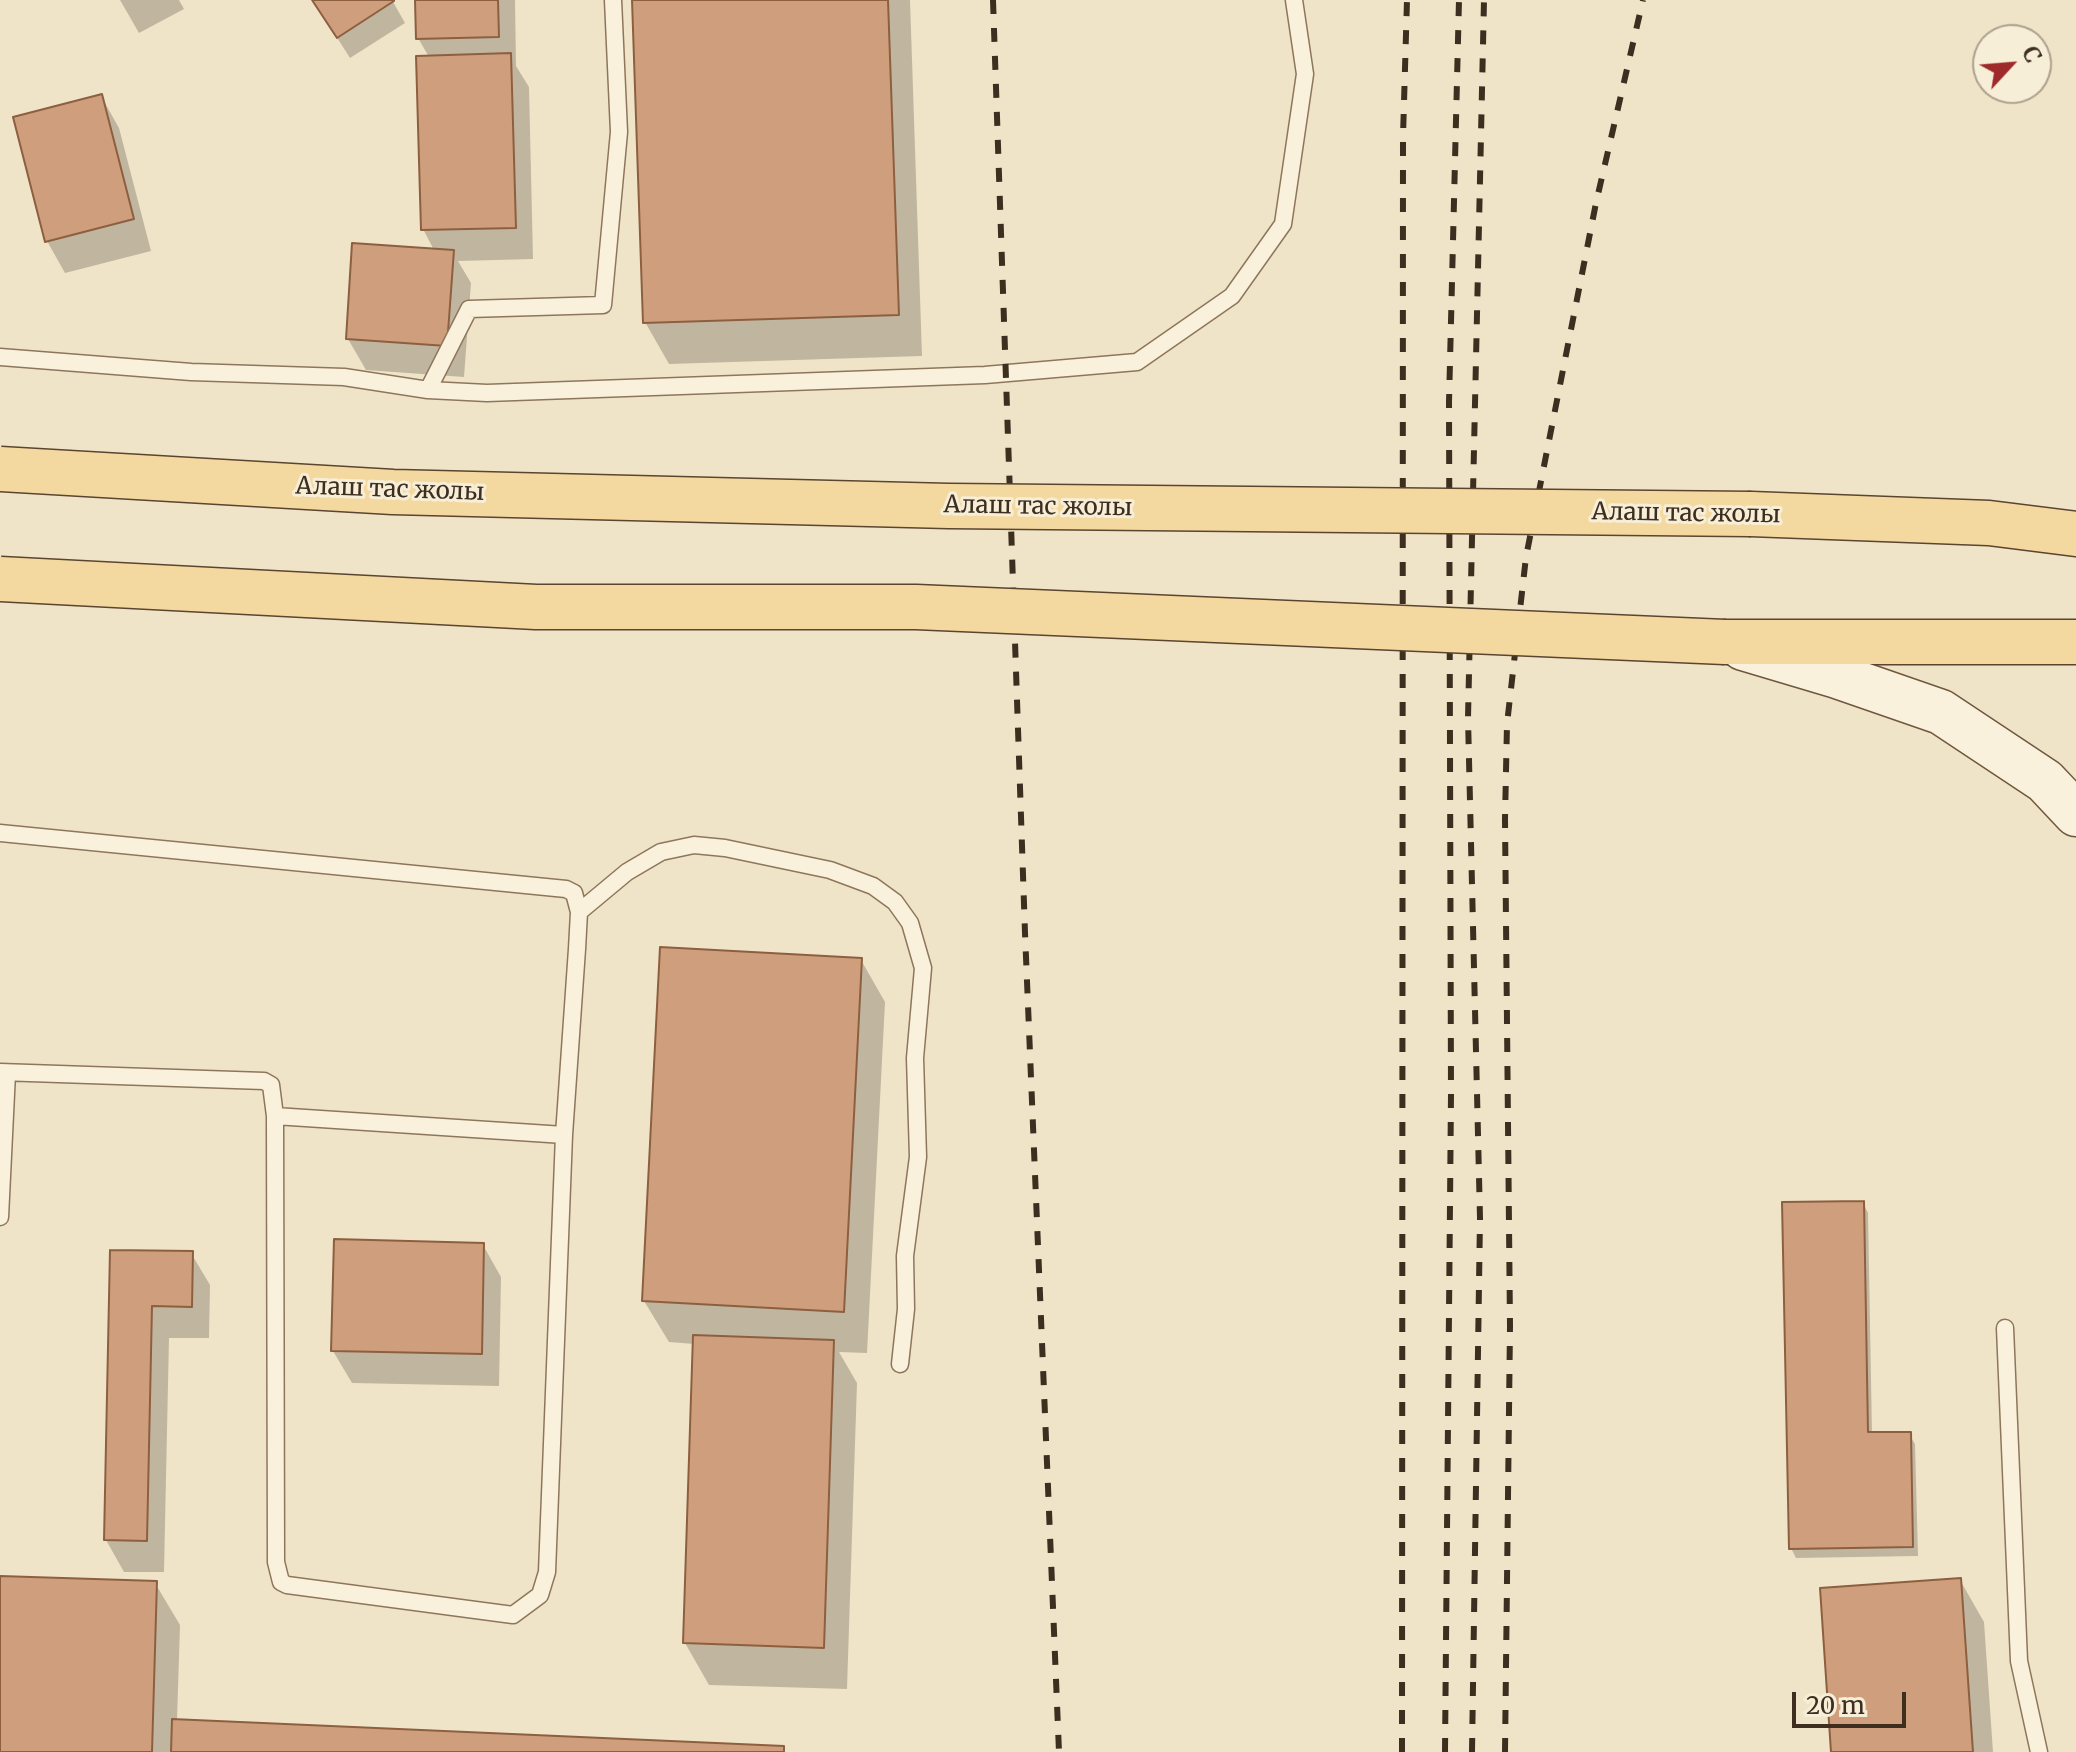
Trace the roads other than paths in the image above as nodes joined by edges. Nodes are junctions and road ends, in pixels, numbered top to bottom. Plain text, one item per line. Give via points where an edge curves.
1 (613, 0) edge
2 (1294, 0) edge
3 (0, 357) edge
4 (428, 390) junction
5 (0, 469) edge
6 (2076, 534) edge
7 (0, 579) edge
8 (1725, 642) junction
9 (2076, 642) edge
10 (2076, 814) edge
11 (0, 833) edge
12 (579, 912) junction
13 (4, 1072) edge
14 (275, 1116) junction
15 (564, 1135) junction
16 (0, 1217) edge
17 (2005, 1328) dead end
18 (900, 1364) dead end
19 (2039, 1752) edge

1 - 4 lane via 619,132 603,305 469,309
2 - 4 lane via 1305,74 1283,224 1232,296 1137,362 985,375 487,393
3 - 4 lane via 344,377
5 - 6 main road, Алаш тас жолы, bridge via 393,492 854,504 1751,514 1989,523
7 - 8 main road, bridge via 536,607 916,607
8 - 9 main road
8 - 10 main road via 1941,712 2045,781
11 - 12 lane via 566,889 576,896
12 - 15 lane
12 - 18 lane via 661,852 694,845 830,870 873,886 895,902 910,923 923,968 915,1058 918,1157 905,1256
13 - 14 lane via 264,1081 271,1085
13 - 16 lane
14 - 15 lane
14 - 15 lane via 276,1562 281,1582 513,1615 540,1595 547,1572
17 - 19 lane via 2019,1661

